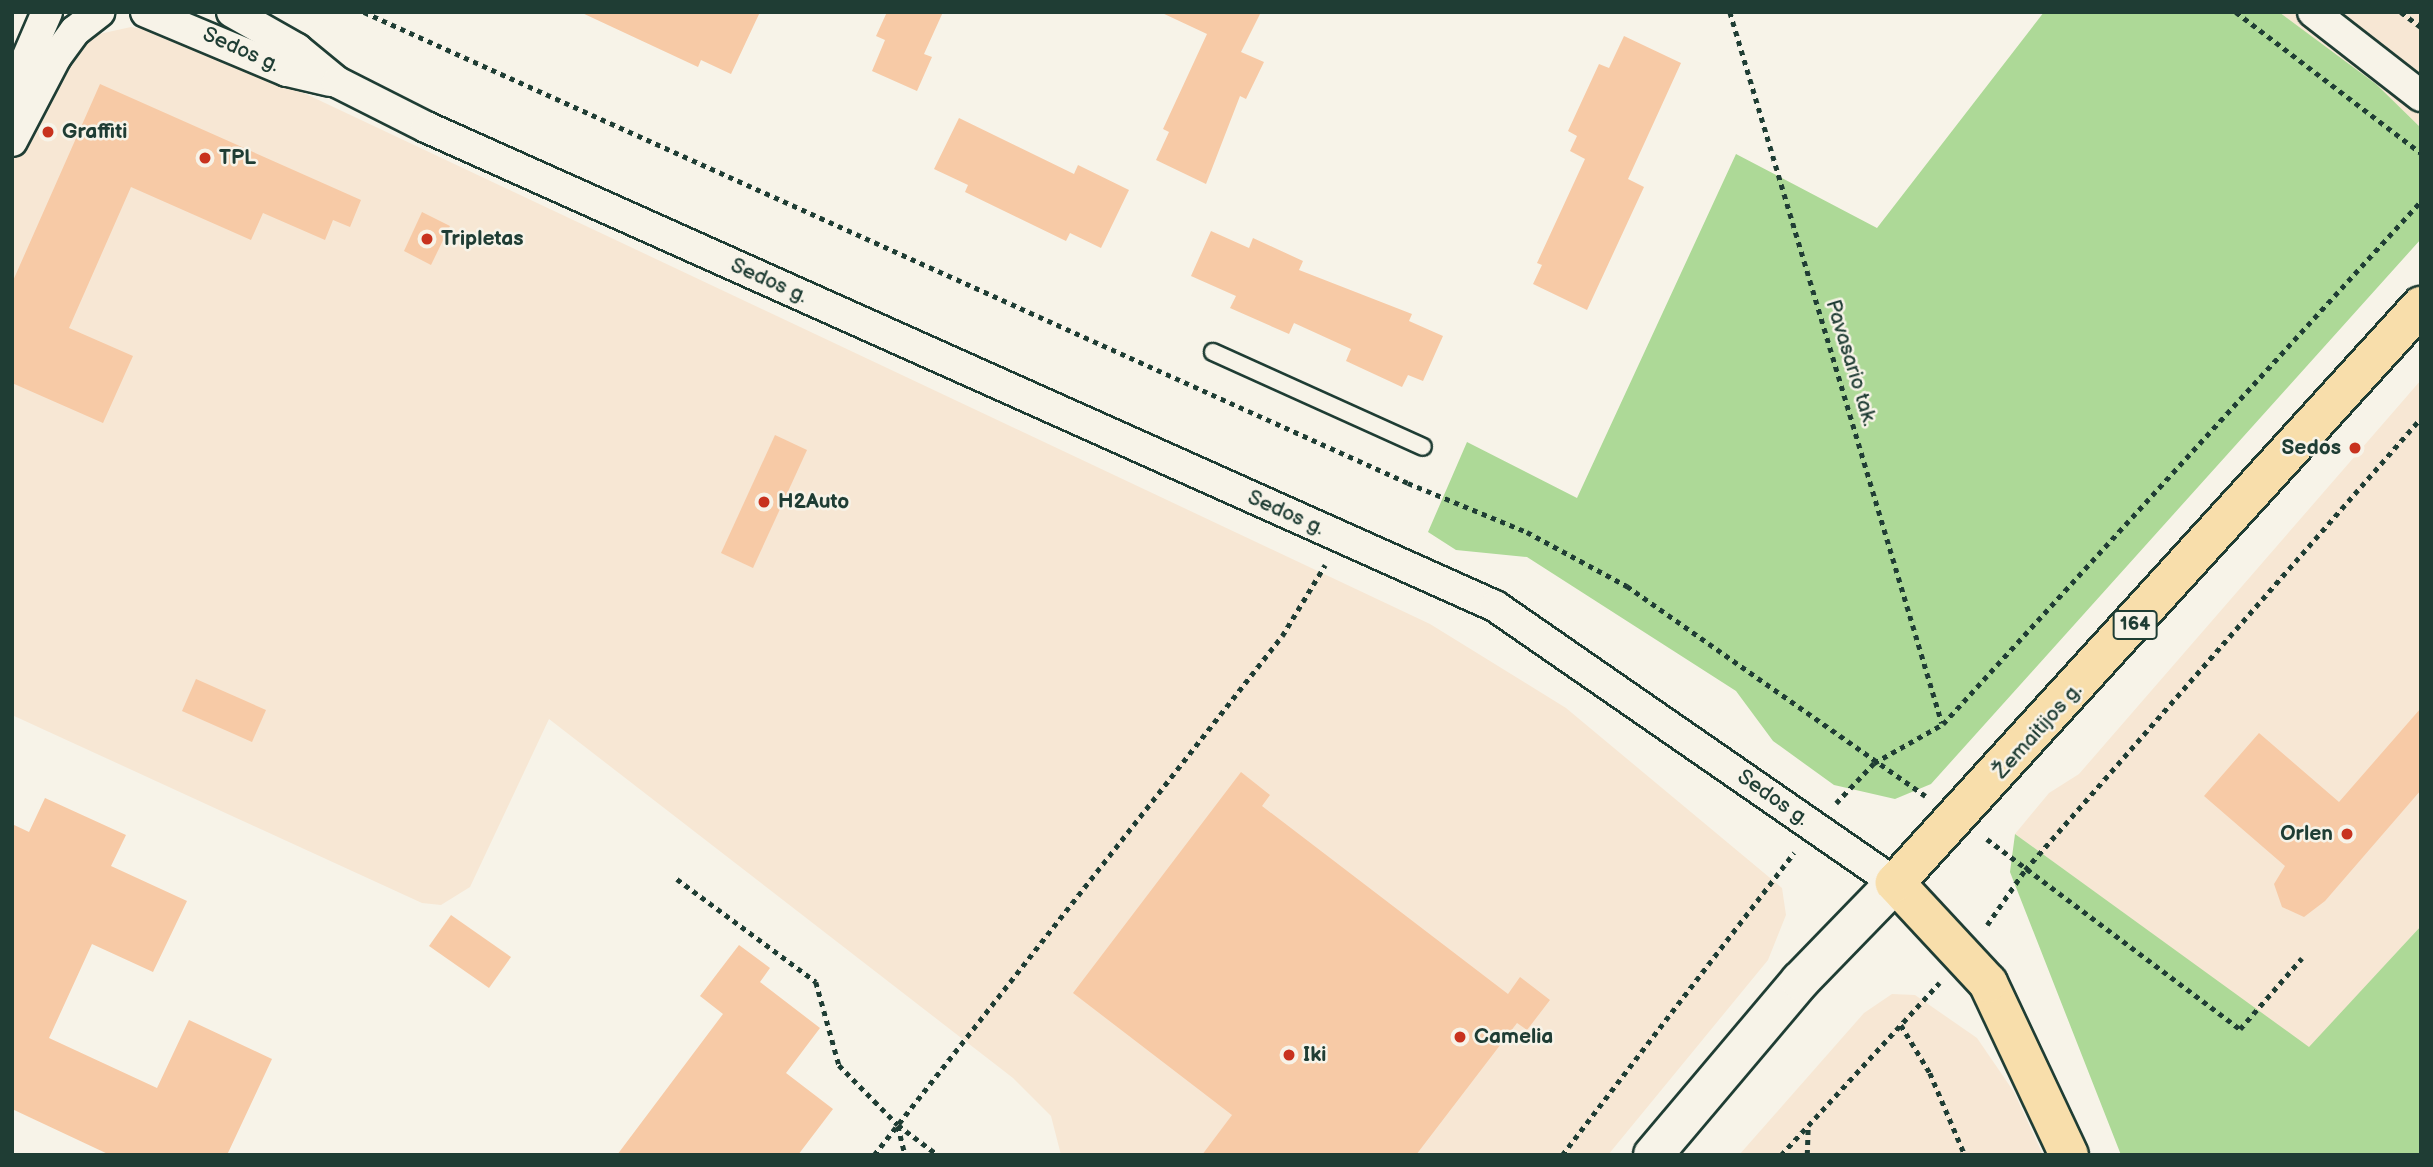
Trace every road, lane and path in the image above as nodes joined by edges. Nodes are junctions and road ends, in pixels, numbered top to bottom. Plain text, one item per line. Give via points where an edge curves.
1 (47, 12) edge
2 (99, 12) edge
3 (146, 12) edge
4 (232, 12) edge
5 (364, 12) edge
6 (1730, 12) edge
7 (2236, 12) edge
8 (2312, 12) edge
9 (2401, 12) edge
10 (2421, 27) edge
11 (337, 82) junction
12 (12, 93) edge
13 (2421, 96) edge
14 (12, 141) edge
15 (2421, 153) edge
16 (2421, 201) edge
17 (2421, 306) edge
18 (1213, 352) dead end
19 (2421, 418) edge
20 (1423, 447) dead end
21 (1341, 537) junction
22 (1943, 724) junction
23 (1874, 763) junction
24 (1959, 817) junction
25 (1814, 826) junction
26 (2025, 870) junction
27 (677, 879) dead end
28 (1895, 883) junction
29 (1966, 954) junction
30 (2302, 958) dead end
31 (1901, 1025) junction
32 (898, 1125) junction
33 (1808, 1126) junction
34 (874, 1155) edge
35 (905, 1155) edge
36 (938, 1155) edge
37 (1562, 1155) edge
38 (1653, 1155) edge
39 (1781, 1155) edge
40 (1807, 1155) edge
41 (1965, 1155) edge
42 (2069, 1155) edge

1 - 12 street
2 - 14 street via 75,31 57,57
3 - 11 street, Sedos g. via 287,71
4 - 11 street, Sedos g. via 296,49
5 - 23 path via 1408,483 1527,532 1627,586
6 - 22 path, Pavasario tak.
7 - 15 path
8 - 13 street
9 - 10 path
11 - 21 street, Sedos g. via 426,127
16 - 22 path
17 - 24 main road, Žemaitijos g. / 164
18 - 20 lane
19 - 26 path
21 - 25 street, Sedos g. via 1495,606
21 - 32 path via 1282,636
22 - 23 path
23 - 24 path
23 - 25 path
24 - 26 path
24 - 28 main road, Žemaitijos g. / 164
25 - 28 street, Sedos g.
25 - 37 path
26 - 29 path
26 - 30 path via 2240,1029
27 - 32 path via 816,982 839,1065
28 - 29 main road, Sedos g.
28 - 38 main road, Žemaitijos g. via 1800,981
29 - 31 path
29 - 42 main road, Sedos g. via 1988,983
31 - 33 path
31 - 41 path via 1930,1073
32 - 34 path
32 - 35 path
32 - 36 path
33 - 39 path
33 - 40 path

